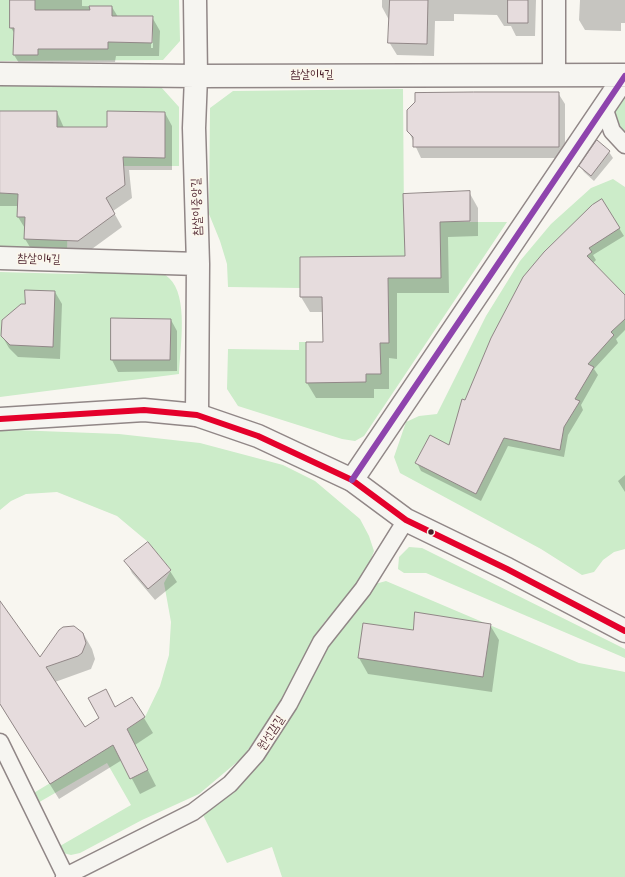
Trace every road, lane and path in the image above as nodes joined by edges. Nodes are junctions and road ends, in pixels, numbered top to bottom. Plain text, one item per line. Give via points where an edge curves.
1 (195, 0) edge
2 (554, 0) edge
3 (0, 74) edge
4 (554, 74) junction
5 (196, 76) junction
6 (625, 76) edge
7 (604, 107) junction
8 (625, 146) edge
9 (0, 258) edge
10 (198, 264) junction
11 (197, 414) junction
12 (0, 419) edge
13 (352, 480) junction
14 (406, 520) junction
15 (625, 631) edge
16 (0, 742) edge
17 (65, 876) edge

1 - 5 street, 참살이중앙길
2 - 4 street
3 - 5 street, 참살이4길
4 - 5 street, 참살이4길
4 - 6 street, 참살이4길
5 - 10 street, 참살이중앙길 via 194,128
6 - 7 street
7 - 8 lane via 612,131
7 - 13 street
9 - 10 street, 참살이4길
10 - 11 street, 참살이중앙길
11 - 12 street via 144,410
11 - 13 street via 258,436
13 - 14 street
14 - 15 street
14 - 17 lane, 원선감길 via 363,589 321,642 289,704 256,755 230,784 193,812
16 - 17 lane, 원선감길

